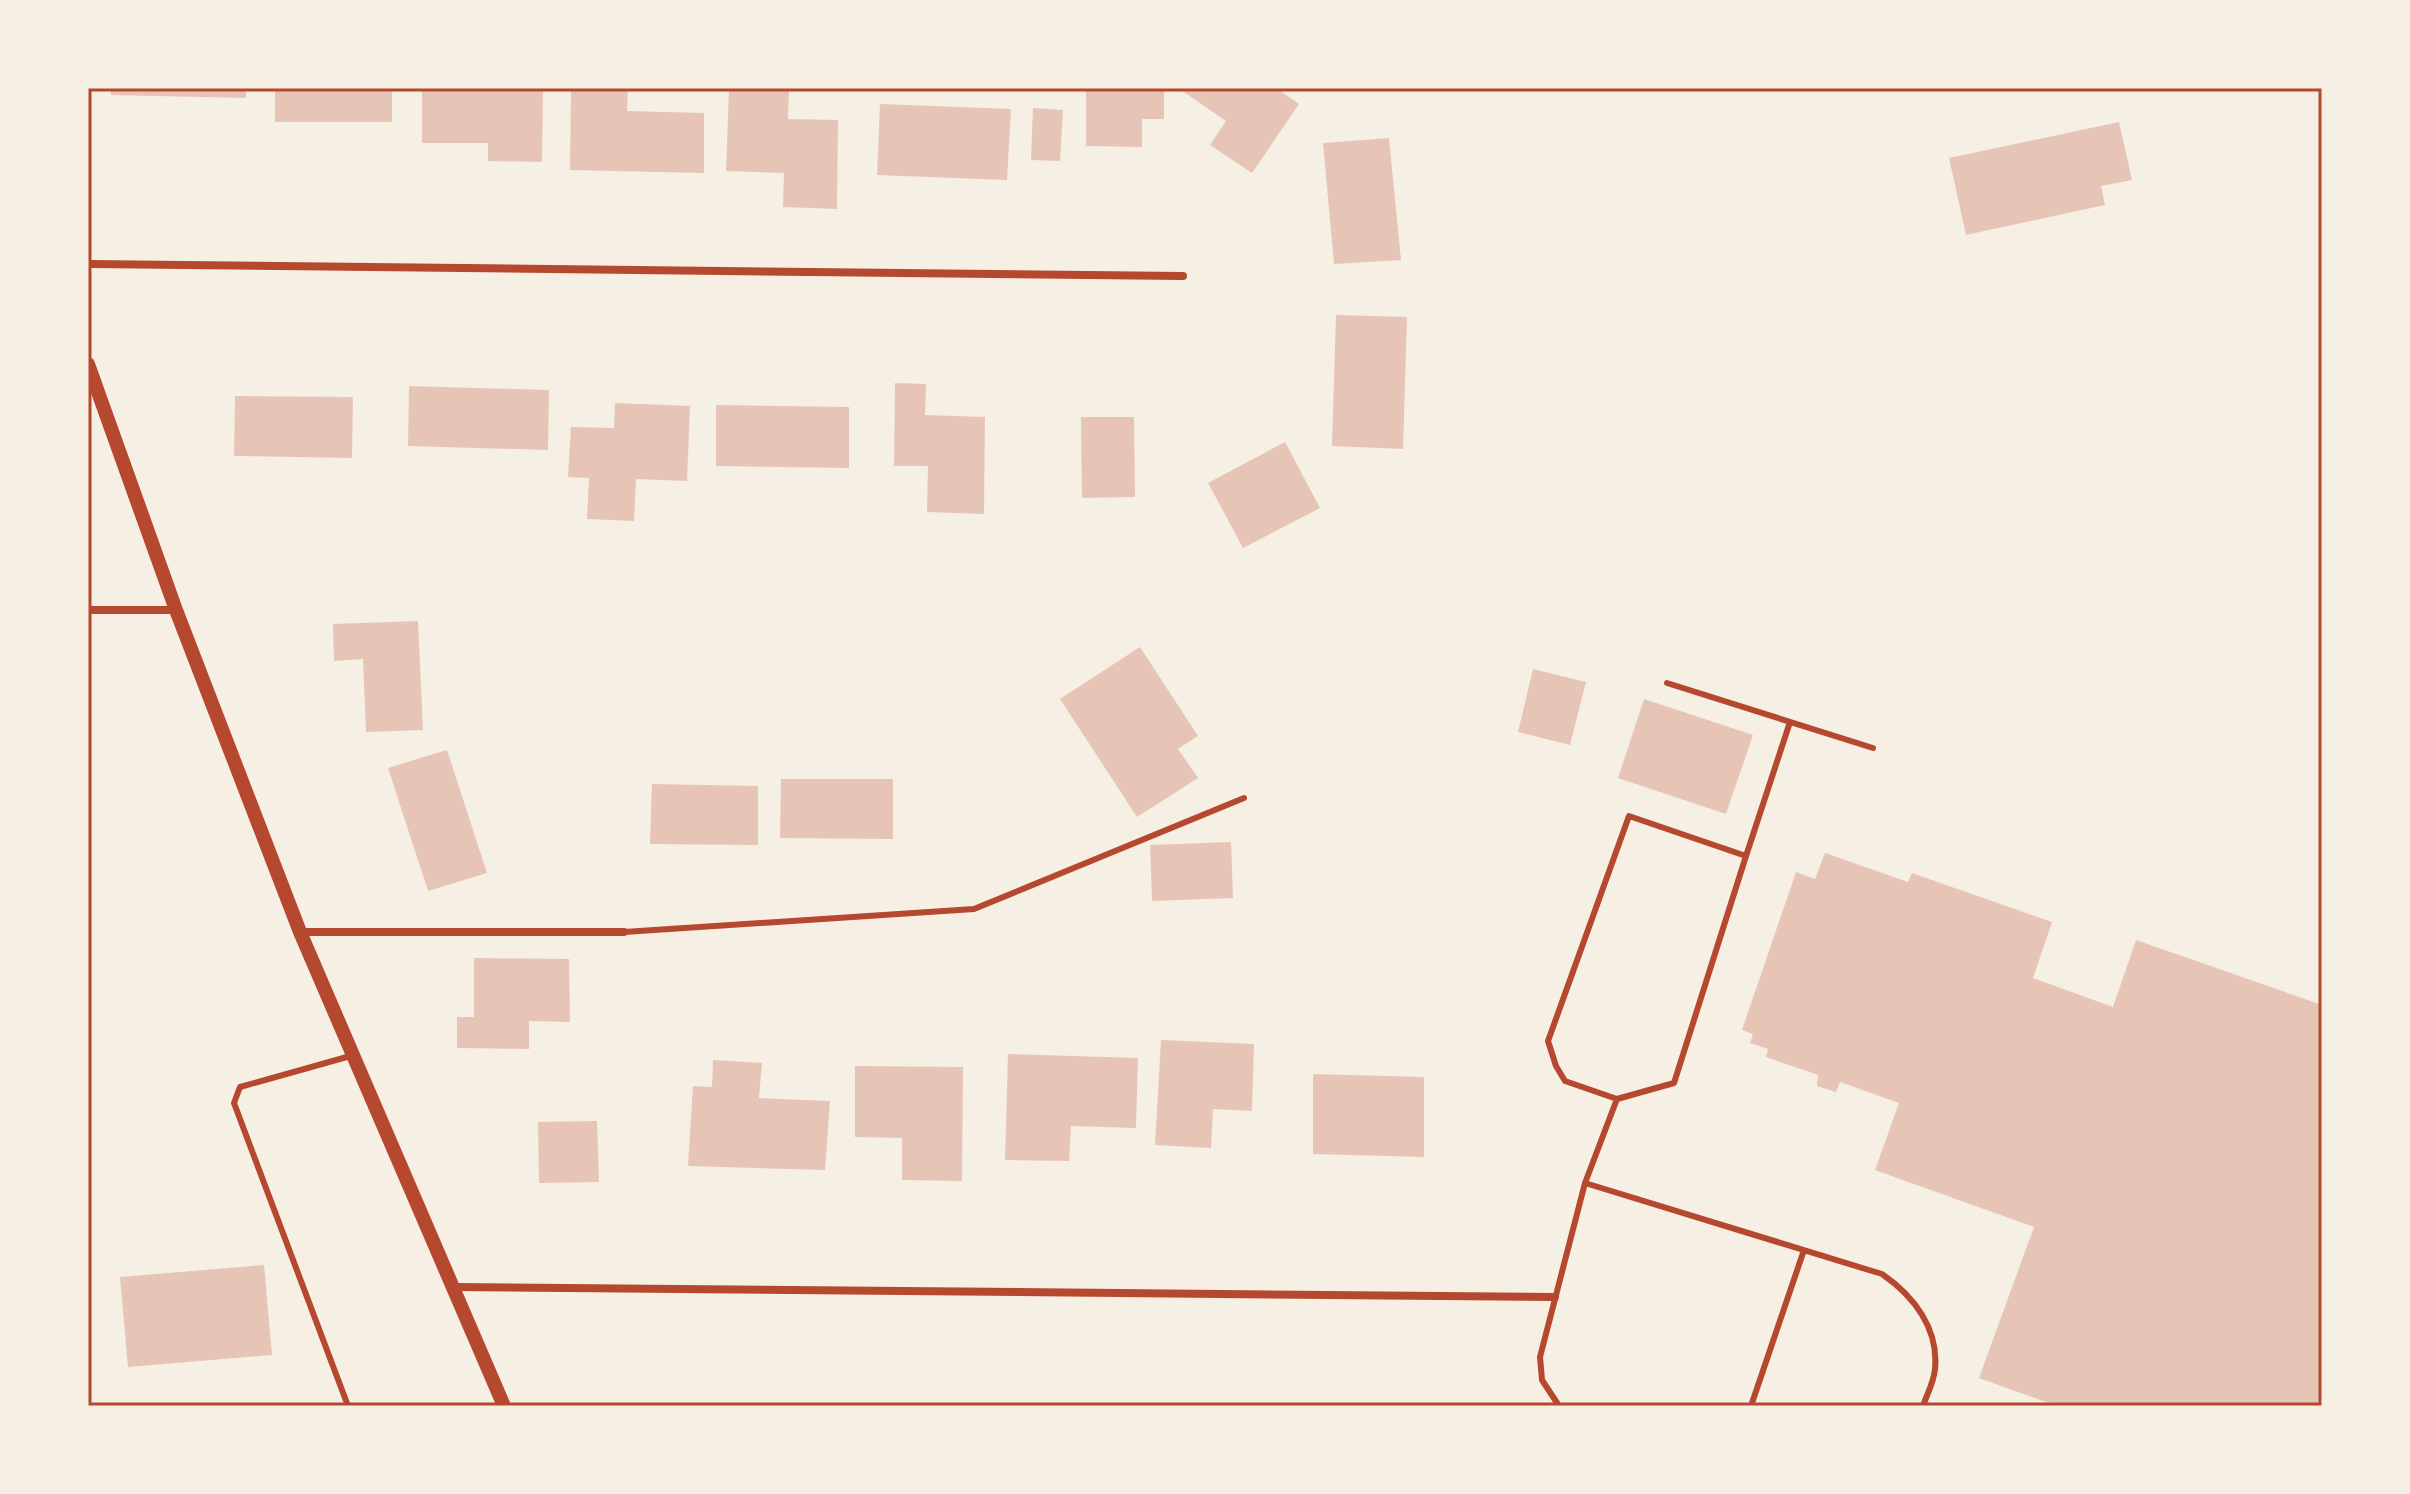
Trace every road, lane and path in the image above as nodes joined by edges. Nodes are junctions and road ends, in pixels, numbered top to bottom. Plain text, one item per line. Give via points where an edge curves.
1 (88, 264) edge
2 (1183, 276) dead end
3 (88, 364) edge
4 (88, 610) edge
5 (176, 610) junction
6 (1667, 683) dead end
7 (1790, 722) junction
8 (1873, 748) dead end
9 (1244, 798) dead end
10 (1746, 856) junction
11 (300, 932) junction
12 (624, 932) joint
13 (354, 1055) junction
14 (1617, 1099) junction
15 (1585, 1183) junction
16 (1804, 1250) junction
17 (455, 1287) junction
18 (1555, 1297) junction
19 (348, 1406) edge
20 (504, 1406) edge
21 (1559, 1406) edge
22 (1751, 1406) edge
23 (1923, 1406) edge

1 - 2 street
3 - 5 street
4 - 5 street
5 - 11 street
6 - 7 lane
7 - 8 lane
7 - 10 lane
9 - 12 lane via 974,909
10 - 14 lane via 1674,1083
10 - 14 lane via 1629,816 1548,1041 1565,1081
11 - 12 street
11 - 13 street
13 - 17 street
13 - 19 lane via 240,1087 234,1103
14 - 15 lane
15 - 16 lane
15 - 18 lane
16 - 22 lane
16 - 23 lane via 1882,1274 1901,1286 1922,1313 1935,1344 1935,1372
17 - 18 street
17 - 20 street
18 - 21 lane via 1540,1357 1542,1380

